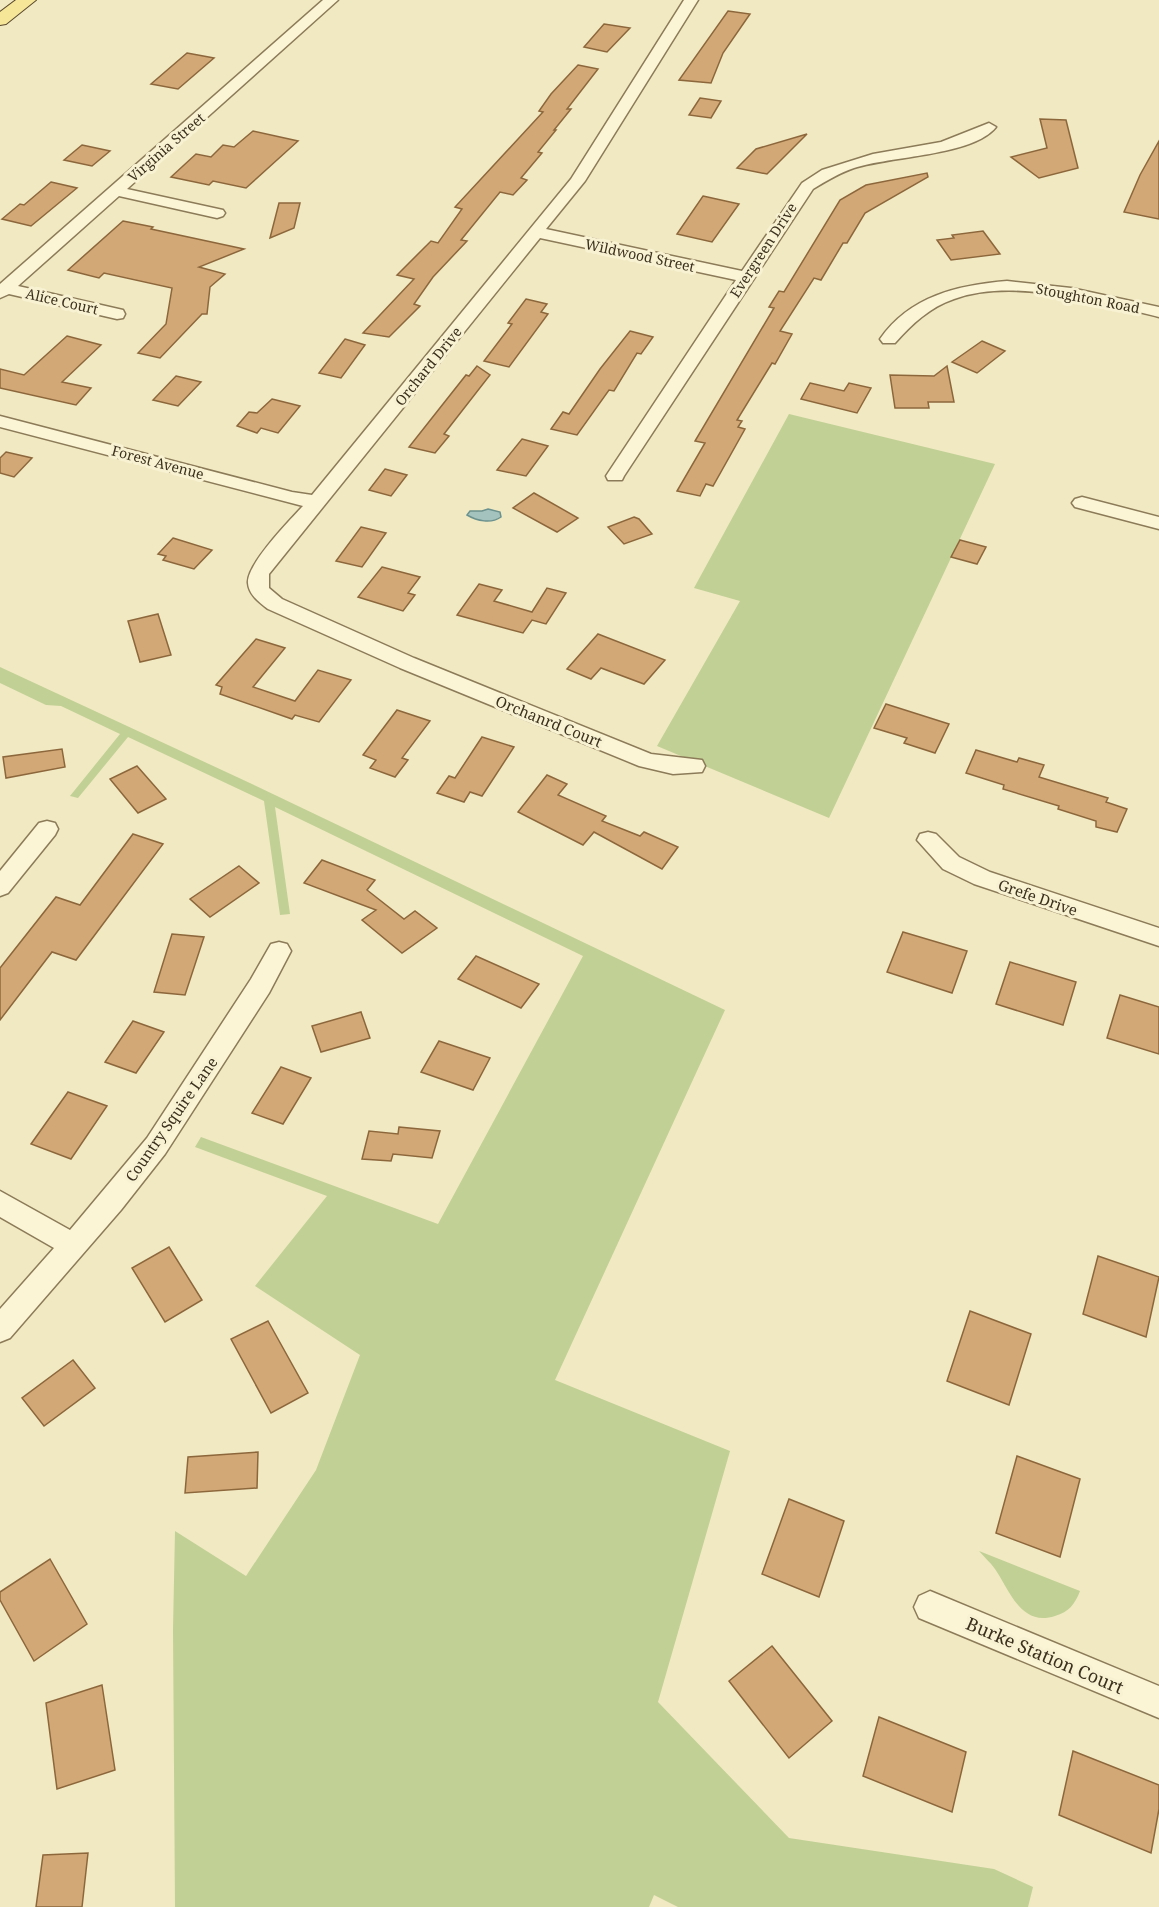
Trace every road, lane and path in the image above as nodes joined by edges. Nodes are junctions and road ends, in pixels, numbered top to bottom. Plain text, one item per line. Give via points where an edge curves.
1 (331, 0) edge
2 (691, 0) edge
3 (22, 1) edge
4 (0, 20) edge
5 (989, 127) dead end
6 (116, 191) junction
7 (217, 213) dead end
8 (536, 232) junction
9 (745, 277) junction
10 (3, 291) edge
11 (1159, 312) edge
12 (117, 314) dead end
13 (889, 339) dead end
14 (0, 421) edge
15 (615, 477) dead end
16 (316, 502) junction
17 (1082, 503) dead end
18 (1159, 523) edge
19 (407, 663) joint
20 (694, 766) dead end
21 (47, 830) dead end
22 (928, 840) dead end
23 (0, 887) edge
24 (1159, 937) edge
25 (279, 951) dead end
26 (0, 1203) edge
27 (72, 1245) junction
28 (0, 1329) edge
29 (930, 1607) dead end
30 (1159, 1702) edge

1 - 6 street, Virginia Street
2 - 8 street, Orchard Drive via 577,181
3 - 4 main road
5 - 9 street, Evergreen Drive via 963,142 826,174 799,195
6 - 7 street
6 - 10 street, Virginia Street
8 - 9 street, Wildwood Street
8 - 16 street, Orchard Drive
9 - 15 street, Evergreen Drive
10 - 12 street, Alice Court
11 - 13 street, Stoughton Road via 1038,287 976,289 924,307
14 - 16 street, Forest Avenue
16 - 19 street, Orchard Drive via 259,573 258,588 275,604
17 - 18 street
19 - 20 street, Orchanrd Court via 647,761
21 - 23 street
22 - 24 street, Grefe Drive via 951,862 982,879
25 - 27 street, Country Squire Lane via 156,1146
26 - 27 street
27 - 28 street, Country Squire Lane
29 - 30 street, Burke Station Court

